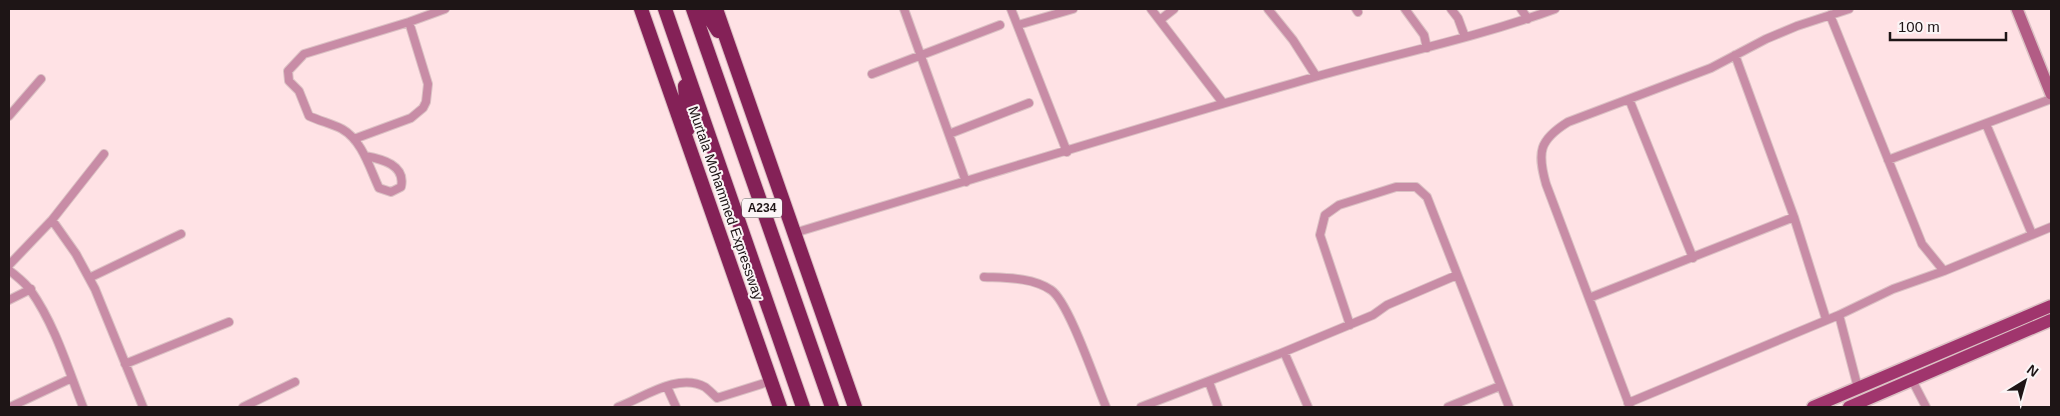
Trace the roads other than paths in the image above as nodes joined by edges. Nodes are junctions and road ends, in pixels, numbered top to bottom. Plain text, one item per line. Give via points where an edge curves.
1 (445, 9) edge
2 (641, 9) edge
3 (665, 9) edge
4 (693, 9) edge
5 (704, 9) edge
6 (716, 9) edge
7 (904, 9) edge
8 (1011, 9) edge
9 (1073, 9) edge
10 (1151, 9) edge
11 (1174, 9) edge
12 (1268, 9) edge
13 (1405, 9) edge
14 (1451, 9) edge
15 (1521, 9) edge
16 (1555, 9) edge
17 (1849, 9) edge
18 (2017, 9) edge
19 (1830, 15) junction
20 (1528, 19) junction
21 (1160, 20) junction
22 (409, 22) junction
23 (1000, 25) dead end
24 (1018, 25) junction
25 (1465, 37) junction
26 (1427, 48) junction
27 (730, 50) junction
28 (921, 55) junction
29 (1735, 55) junction
30 (684, 67) junction
31 (872, 74) dead end
32 (1316, 76) junction
33 (41, 79) dead end
34 (2051, 94) edge
35 (1629, 99) junction
36 (2051, 99) edge
37 (1029, 103) dead end
38 (1223, 103) junction
39 (9, 116) edge
40 (1986, 124) junction
41 (949, 134) junction
42 (354, 139) junction
43 (689, 148) junction
44 (1067, 152) junction
45 (104, 154) dead end
46 (365, 156) junction
47 (1888, 160) junction
48 (966, 182) junction
49 (1794, 217) junction
50 (52, 220) junction
51 (2051, 227) edge
52 (794, 233) junction
53 (181, 234) dead end
54 (2032, 234) junction
55 (1693, 258) junction
56 (9, 265) edge
57 (9, 270) edge
58 (1944, 271) junction
59 (1457, 274) junction
60 (984, 277) dead end
61 (89, 278) junction
62 (31, 289) junction
63 (1589, 298) junction
64 (9, 300) edge
65 (2051, 306) edge
66 (1839, 315) junction
67 (1826, 319) junction
68 (2051, 320) edge
69 (229, 322) dead end
70 (1350, 325) junction
71 (1284, 352) junction
72 (125, 364) junction
73 (72, 378) junction
74 (1912, 380) junction
75 (771, 381) junction
76 (295, 382) dead end
77 (1209, 382) junction
78 (667, 386) junction
79 (1500, 386) junction
80 (1858, 388) junction
81 (717, 398) junction
82 (1629, 405) edge
83 (10, 407) edge
84 (83, 407) edge
85 (142, 407) edge
86 (243, 407) edge
87 (618, 407) edge
88 (676, 407) edge
89 (719, 407) edge
90 (780, 407) edge
91 (803, 407) edge
92 (832, 407) edge
93 (855, 407) edge
94 (1106, 407) edge
95 (1141, 407) edge
96 (1218, 407) edge
97 (1308, 407) edge
98 (1448, 407) edge
99 (1509, 407) edge
100 (1813, 407) edge
101 (1849, 407) edge
102 (1926, 407) edge

1 - 22 street
2 - 43 highway, Murtala Mohammed Expressway
3 - 30 highway, Murtala Mohammed Expressway / A234
4 - 92 highway, A234
5 - 27 highway
6 - 27 highway
7 - 28 street
8 - 24 street
9 - 24 street
10 - 21 street
11 - 21 street
12 - 32 street
13 - 26 street via 1424,35
14 - 25 street
15 - 20 street
16 - 20 street
17 - 19 street
18 - 34 street
19 - 29 street via 1766,39
19 - 47 street
20 - 25 street
21 - 38 street
22 - 42 street via 428,84 426,102 411,118
22 - 42 street via 304,54 288,70 289,81 299,91 309,116 343,130
23 - 28 street
24 - 44 street
25 - 26 street
26 - 32 street
27 - 52 highway
28 - 31 street
28 - 41 street
29 - 35 street via 1711,68
29 - 49 street
30 - 43 highway
30 - 91 highway, Murtala Mohammed Expressway / A234
32 - 38 street
33 - 39 street
35 - 55 street
35 - 63 street via 1568,122 1545,141 1540,151 1546,184
36 - 40 street
37 - 41 street
38 - 44 street
40 - 47 street
40 - 54 street
41 - 48 street
42 - 46 street
43 - 75 highway, Murtala Mohammed Expressway
44 - 48 street
45 - 50 street
46 - 46 street via 378,188 391,192 401,187 398,170 385,159
47 - 58 street via 1922,244
48 - 52 street
49 - 55 street
49 - 67 street
50 - 56 street
50 - 61 street
51 - 54 street
52 - 93 highway
53 - 61 street
54 - 58 street
55 - 63 street
57 - 62 street
58 - 66 street via 1893,289
59 - 70 street
59 - 70 street via 1427,197 1416,188 1396,187 1339,205 1325,215 1320,235
59 - 79 street
60 - 94 street via 1026,280 1050,289 1057,296 1075,330
61 - 72 street
62 - 64 street
62 - 73 street
63 - 82 street
65 - 80 main road
66 - 67 street
66 - 80 street
67 - 82 street
68 - 74 main road
69 - 72 street
70 - 71 street
71 - 77 street
71 - 97 street
72 - 85 street
73 - 83 street
73 - 84 street
74 - 101 main road
74 - 102 street
75 - 81 street
75 - 90 highway, Murtala Mohammed Expressway
76 - 86 street
77 - 95 street
77 - 96 street
78 - 81 street via 693,383 705,387
78 - 87 street
78 - 88 street
79 - 98 street
79 - 99 street
80 - 100 main road
81 - 89 street

